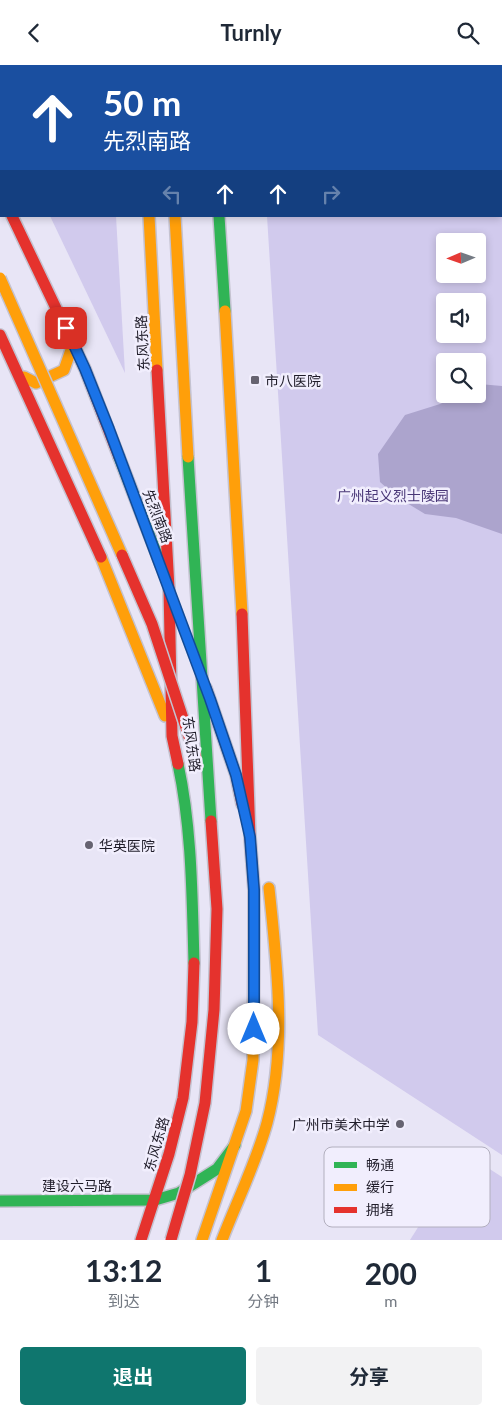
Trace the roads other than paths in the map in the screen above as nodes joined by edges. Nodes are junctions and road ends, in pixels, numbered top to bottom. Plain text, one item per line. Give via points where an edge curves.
1 (12, 217) edge
2 (149, 217) edge
3 (175, 217) edge
4 (219, 217) edge
5 (0, 278) edge
6 (0, 335) edge
7 (73, 344) junction
8 (18, 374) junction
9 (240, 573) junction
10 (169, 588) junction
11 (172, 736) junction
12 (260, 788) dead end
13 (209, 799) junction
14 (250, 837) junction
15 (268, 877) dead end
16 (236, 1144) junction
17 (0, 1201) edge
18 (155, 1201) junction
19 (141, 1240) edge
20 (170, 1240) edge
21 (202, 1240) edge
22 (222, 1240) edge

1 - 7 main road, 先烈南路
2 - 10 main road, 东风东路
3 - 13 main road, bridge
4 - 9 main road
5 - 13 main road, bridge via 152,624
6 - 8 main road
7 - 8 main road via 64,371 36,383
7 - 10 main road, 先烈南路
8 - 11 main road via 119,598
9 - 12 main road
9 - 14 main road
10 - 11 main road, 东风东路
10 - 14 main road, 先烈南路 via 236,775
11 - 18 main road, 东风东路 via 189,831 195,982 183,1098
13 - 20 main road, bridge via 217,909 214,1010 204,1103 190,1175
14 - 16 main road via 254,890 253,1060 246,1111
15 - 22 main road via 278,1009 271,1105 257,1155
16 - 18 main road, 建设六马路 via 217,1169 179,1193
16 - 21 main road
17 - 18 main road, 建设六马路
18 - 19 main road, 东风东路

